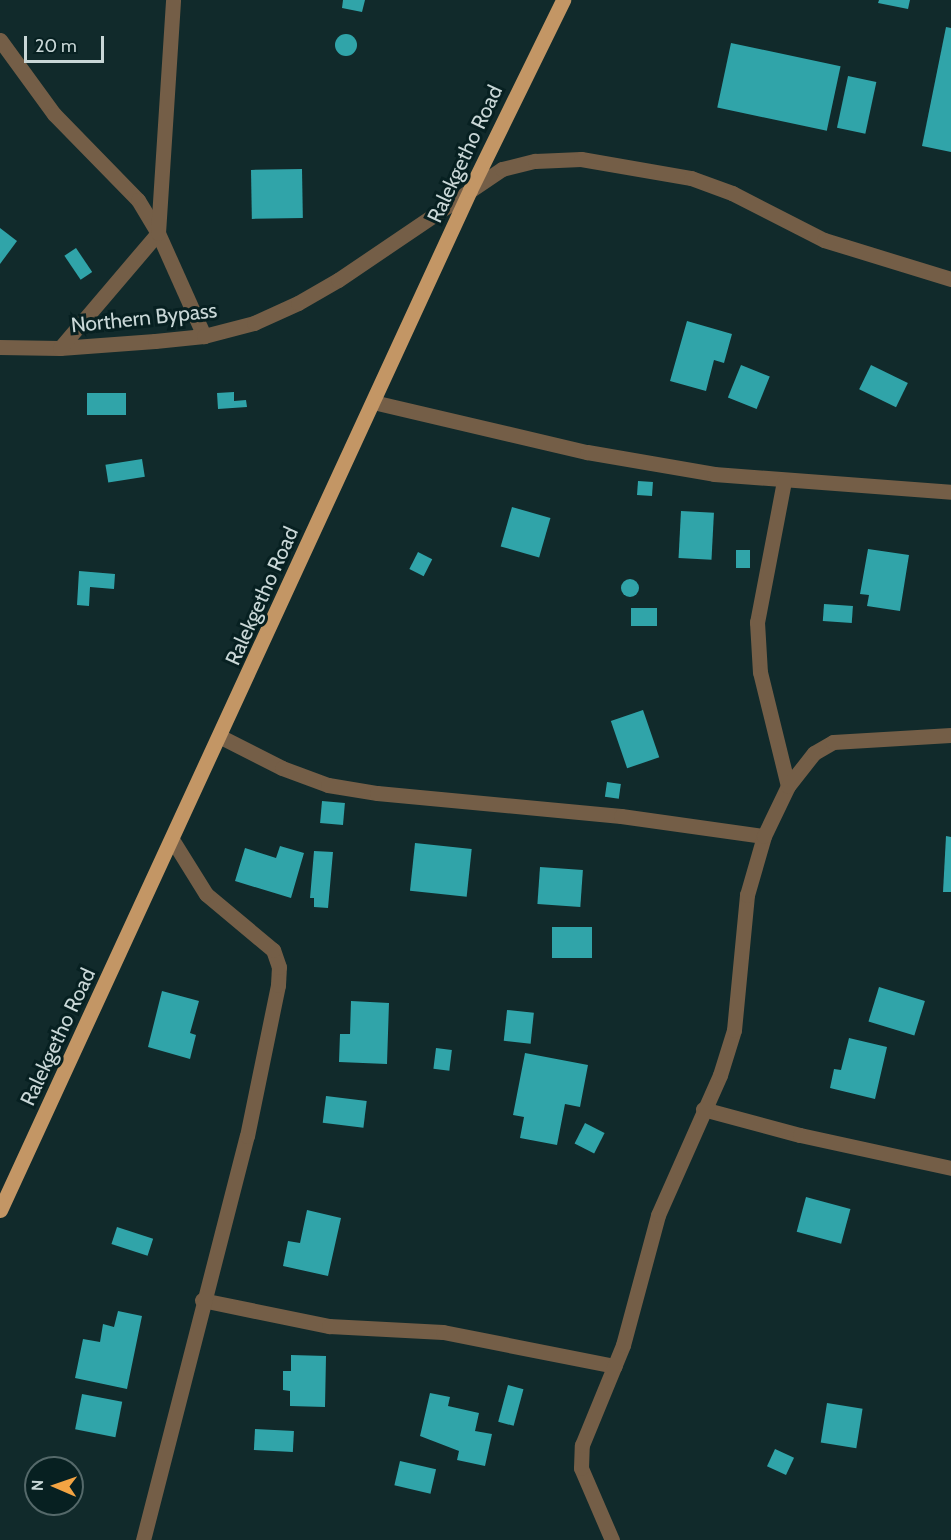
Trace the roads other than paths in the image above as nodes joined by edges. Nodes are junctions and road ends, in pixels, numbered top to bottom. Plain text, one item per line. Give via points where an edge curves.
1 (173, 0) edge
2 (563, 0) edge
3 (0, 40) edge
4 (471, 190) junction
5 (158, 233) junction
6 (951, 279) edge
7 (204, 336) junction
8 (0, 347) edge
9 (60, 348) junction
10 (373, 402) junction
11 (784, 481) junction
12 (951, 492) edge
13 (951, 735) edge
14 (221, 737) junction
15 (788, 786) junction
16 (764, 836) junction
17 (173, 841) junction
18 (703, 1109) junction
19 (951, 1168) edge
20 (0, 1210) edge
21 (202, 1299) junction
22 (615, 1366) junction
23 (143, 1540) edge
24 (612, 1540) edge

1 - 5 street
2 - 4 main road, Ralekgetho Road
3 - 5 street via 54,114 138,200
4 - 6 street, Northern Bypass via 502,169 535,161 581,159 644,167 732,193 824,240
4 - 7 street, Northern Bypass via 298,303 254,323
4 - 10 main road, Ralekgetho Road
5 - 7 street
5 - 9 street
7 - 9 street, Northern Bypass
8 - 9 street, Northern Bypass
10 - 11 street via 586,452 714,474
10 - 14 main road, Ralekgetho Road
11 - 12 street
11 - 15 street via 757,622 760,672
13 - 15 street via 833,742 814,753
14 - 16 street via 282,768 328,785 621,816
14 - 17 main road, Ralekgetho Road
15 - 16 street
16 - 18 street via 747,895 734,1030 720,1076
17 - 20 main road, Ralekgetho Road
17 - 21 street via 206,894 273,950 279,967 262,1071
18 - 19 street
18 - 22 street via 657,1215
21 - 22 street via 329,1326 443,1332
21 - 23 street
22 - 24 street via 591,1416 582,1445 581,1468

